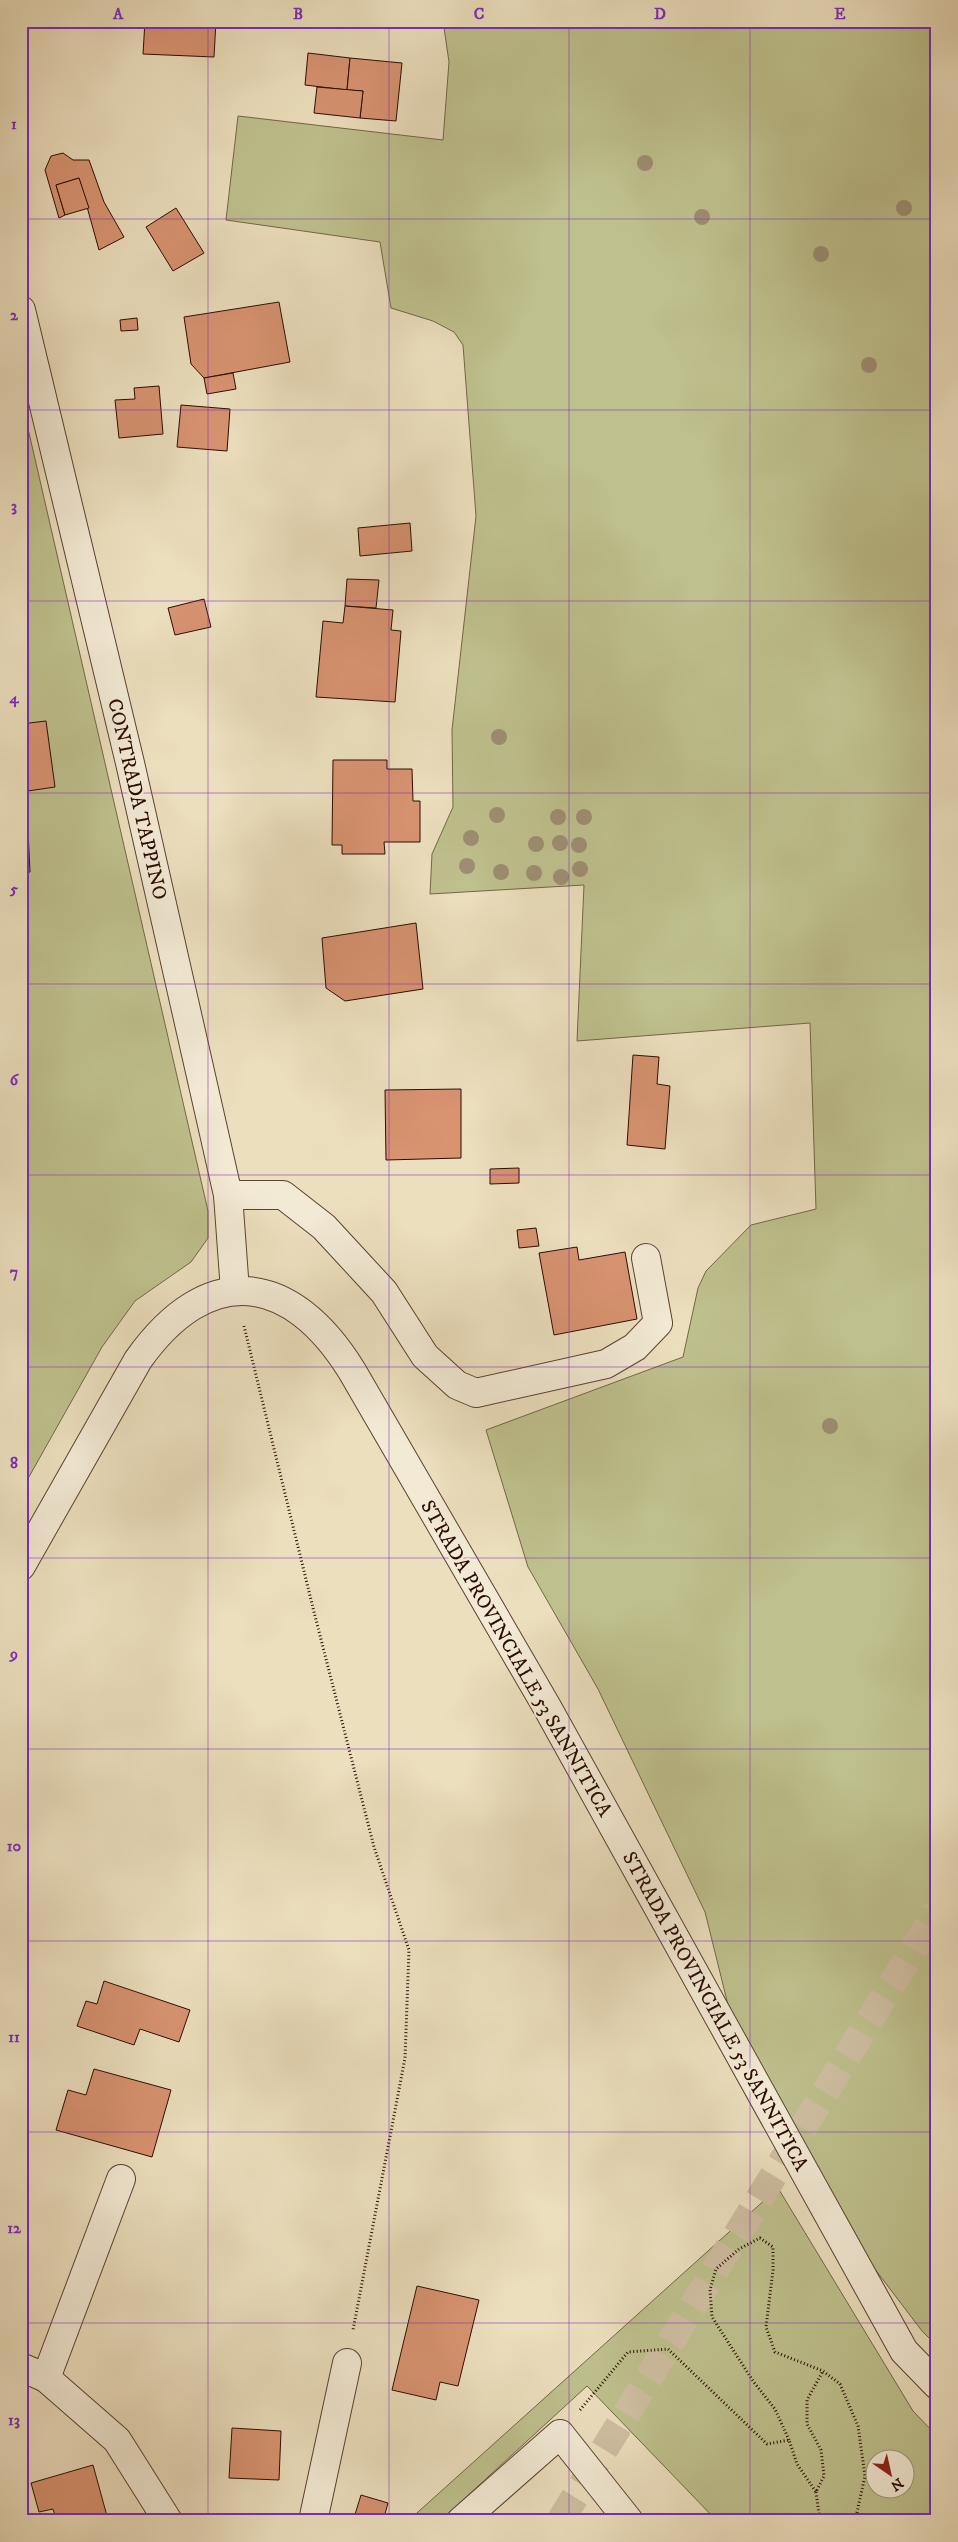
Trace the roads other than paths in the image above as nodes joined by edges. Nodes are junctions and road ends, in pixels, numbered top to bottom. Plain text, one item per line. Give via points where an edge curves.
1 (21, 310) edge
2 (228, 1195) junction
3 (646, 1258) dead end
4 (235, 1291) junction
5 (21, 1566) edge
6 (121, 2179) dead end
7 (347, 2363) road end
8 (21, 2367) edge
9 (46, 2378) junction
10 (937, 2385) edge
11 (168, 2521) edge
12 (312, 2521) edge
13 (461, 2521) edge
14 (629, 2521) edge

1 - 2 street, CONTRADA TAPPINO via 132,772
2 - 3 street via 283,1195 324,1227 384,1292 425,1356 457,1386 476,1393 606,1364 635,1347 658,1324
2 - 4 street, CONTRADA TAPPINO
4 - 5 street, STRADA PROVINCIALE 53 SANNITICA via 213,1295 192,1305 171,1321 150,1344
4 - 10 street, STRADA PROVINCIALE 53 SANNITICA via 272,1297 301,1311 319,1326 346,1360 547,1706 904,2352
6 - 9 street
7 - 12 street
8 - 9 street
9 - 11 street via 117,2440
13 - 14 street via 560,2434

